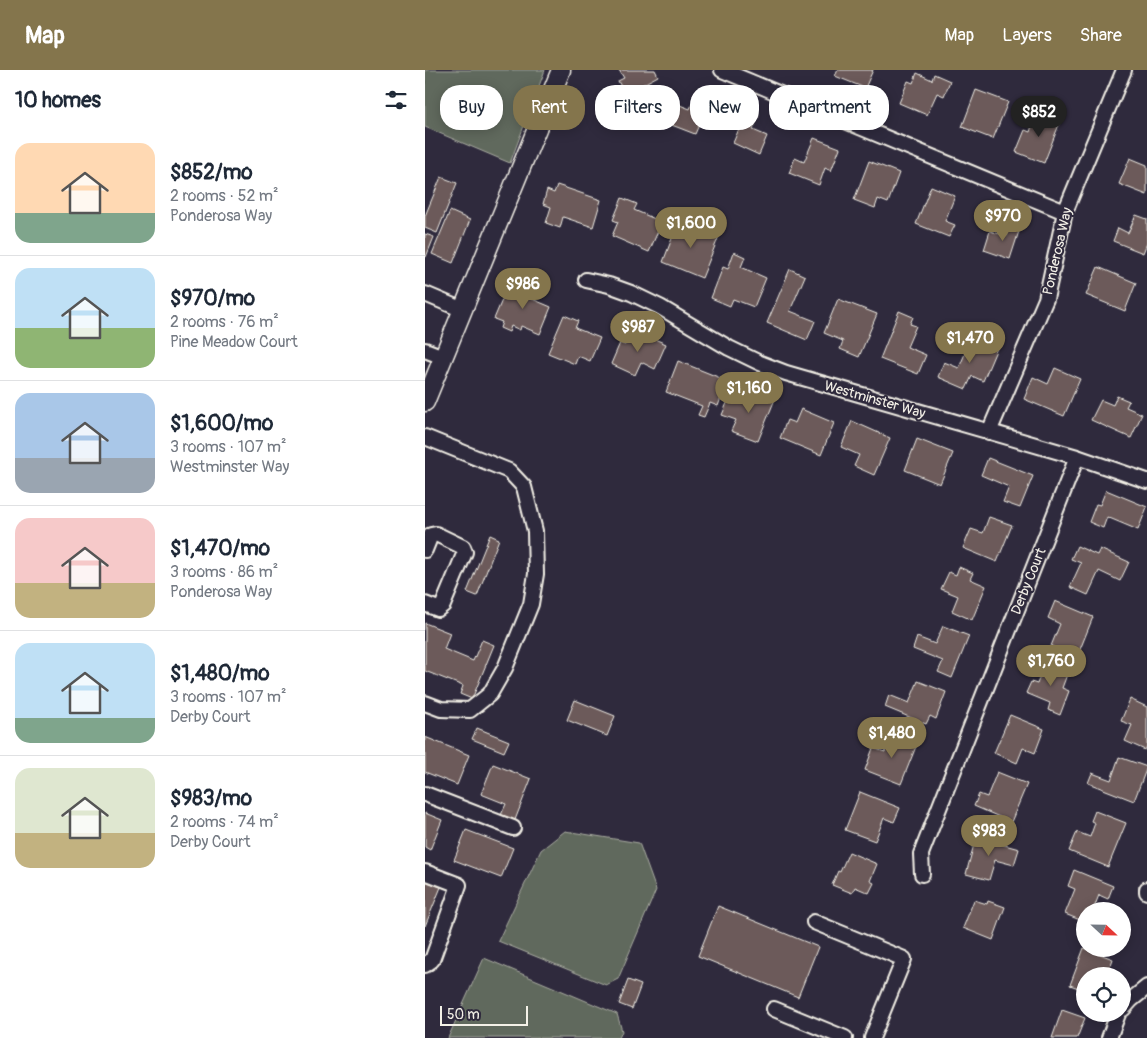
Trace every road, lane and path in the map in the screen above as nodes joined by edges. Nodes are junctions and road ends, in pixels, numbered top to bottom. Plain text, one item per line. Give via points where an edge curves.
1 (561, 70) edge
2 (722, 70) edge
3 (1123, 70) edge
4 (1065, 212) junction
5 (586, 280) dead end
6 (425, 294) edge
7 (463, 310) junction
8 (425, 350) edge
9 (443, 358) junction
10 (425, 400) edge
11 (989, 432) junction
12 (425, 437) edge
13 (1077, 457) junction
14 (1147, 481) edge
15 (425, 550) edge
16 (425, 604) edge
17 (425, 704) edge
18 (425, 794) edge
19 (513, 828) dead end
20 (425, 872) edge
21 (922, 874) dead end
22 (814, 922) dead end
23 (425, 965) edge
24 (1147, 987) edge
25 (1131, 1000) edge
26 (774, 1008) dead end
27 (1115, 1022) edge
28 (845, 1038) edge
29 (872, 1038) edge
30 (1109, 1038) edge

1 - 7 main road
2 - 4 street
3 - 4 street, Ponderosa Way
4 - 11 street, Ponderosa Way via 1046,299
5 - 11 street, Westminster Way via 609,284 631,293 760,364
6 - 7 street
7 - 9 main road
8 - 9 street
9 - 10 main road
11 - 13 street, Westminster Way
12 - 17 street via 509,471 524,486 535,532 536,574 531,604 505,668 490,694 469,710 441,709
13 - 14 street, Westminster Way
13 - 21 street, Derby Court via 921,854
15 - 16 street via 431,535 436,534 463,547 465,552 443,605 438,609
18 - 19 street
20 - 23 street via 459,885 432,960
22 - 29 street via 903,959
24 - 25 street
26 - 28 street
27 - 30 street

